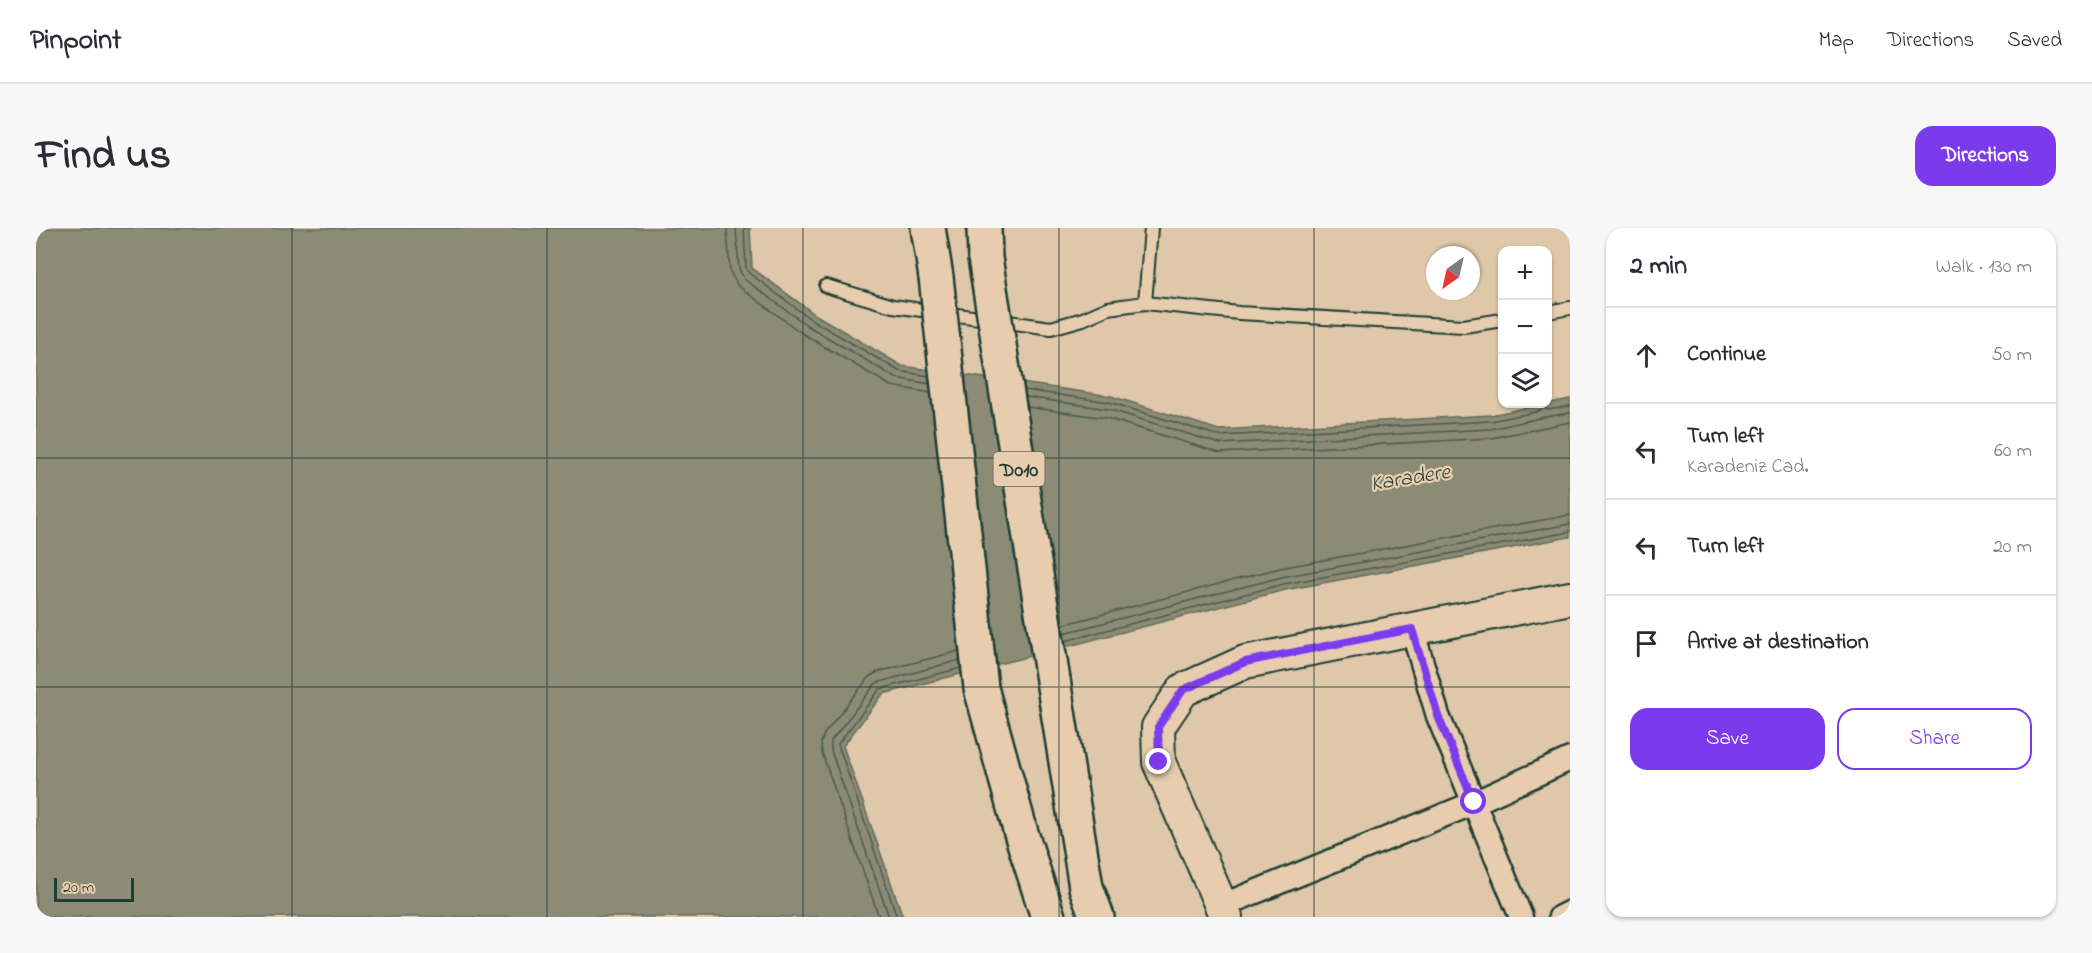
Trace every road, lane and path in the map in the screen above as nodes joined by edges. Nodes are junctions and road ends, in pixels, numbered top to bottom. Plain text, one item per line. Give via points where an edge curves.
1 (928, 228) edge
2 (1151, 228) edge
3 (985, 243) edge
4 (826, 286) dead end
5 (1145, 303) junction
6 (1570, 308) edge
7 (1552, 311) edge
8 (1498, 321) edge
9 (1570, 598) edge
10 (1412, 629) junction
11 (1570, 759) edge
12 (1474, 802) junction
13 (1224, 911) edge
14 (1570, 912) edge
15 (1048, 917) edge
16 (1097, 917) edge
17 (1521, 917) edge
18 (1560, 917) edge

1 - 15 highway, bridge via 981,688
2 - 5 lane
3 - 16 highway, D010, bridge via 1086,887
4 - 5 lane via 893,306 1051,328 1108,308
5 - 8 lane via 1239,313 1464,326
6 - 7 lane
9 - 10 street
10 - 12 street via 1438,716
10 - 13 street via 1245,662 1183,690 1158,727 1159,762
11 - 12 street
12 - 13 street
12 - 17 street
14 - 18 street

